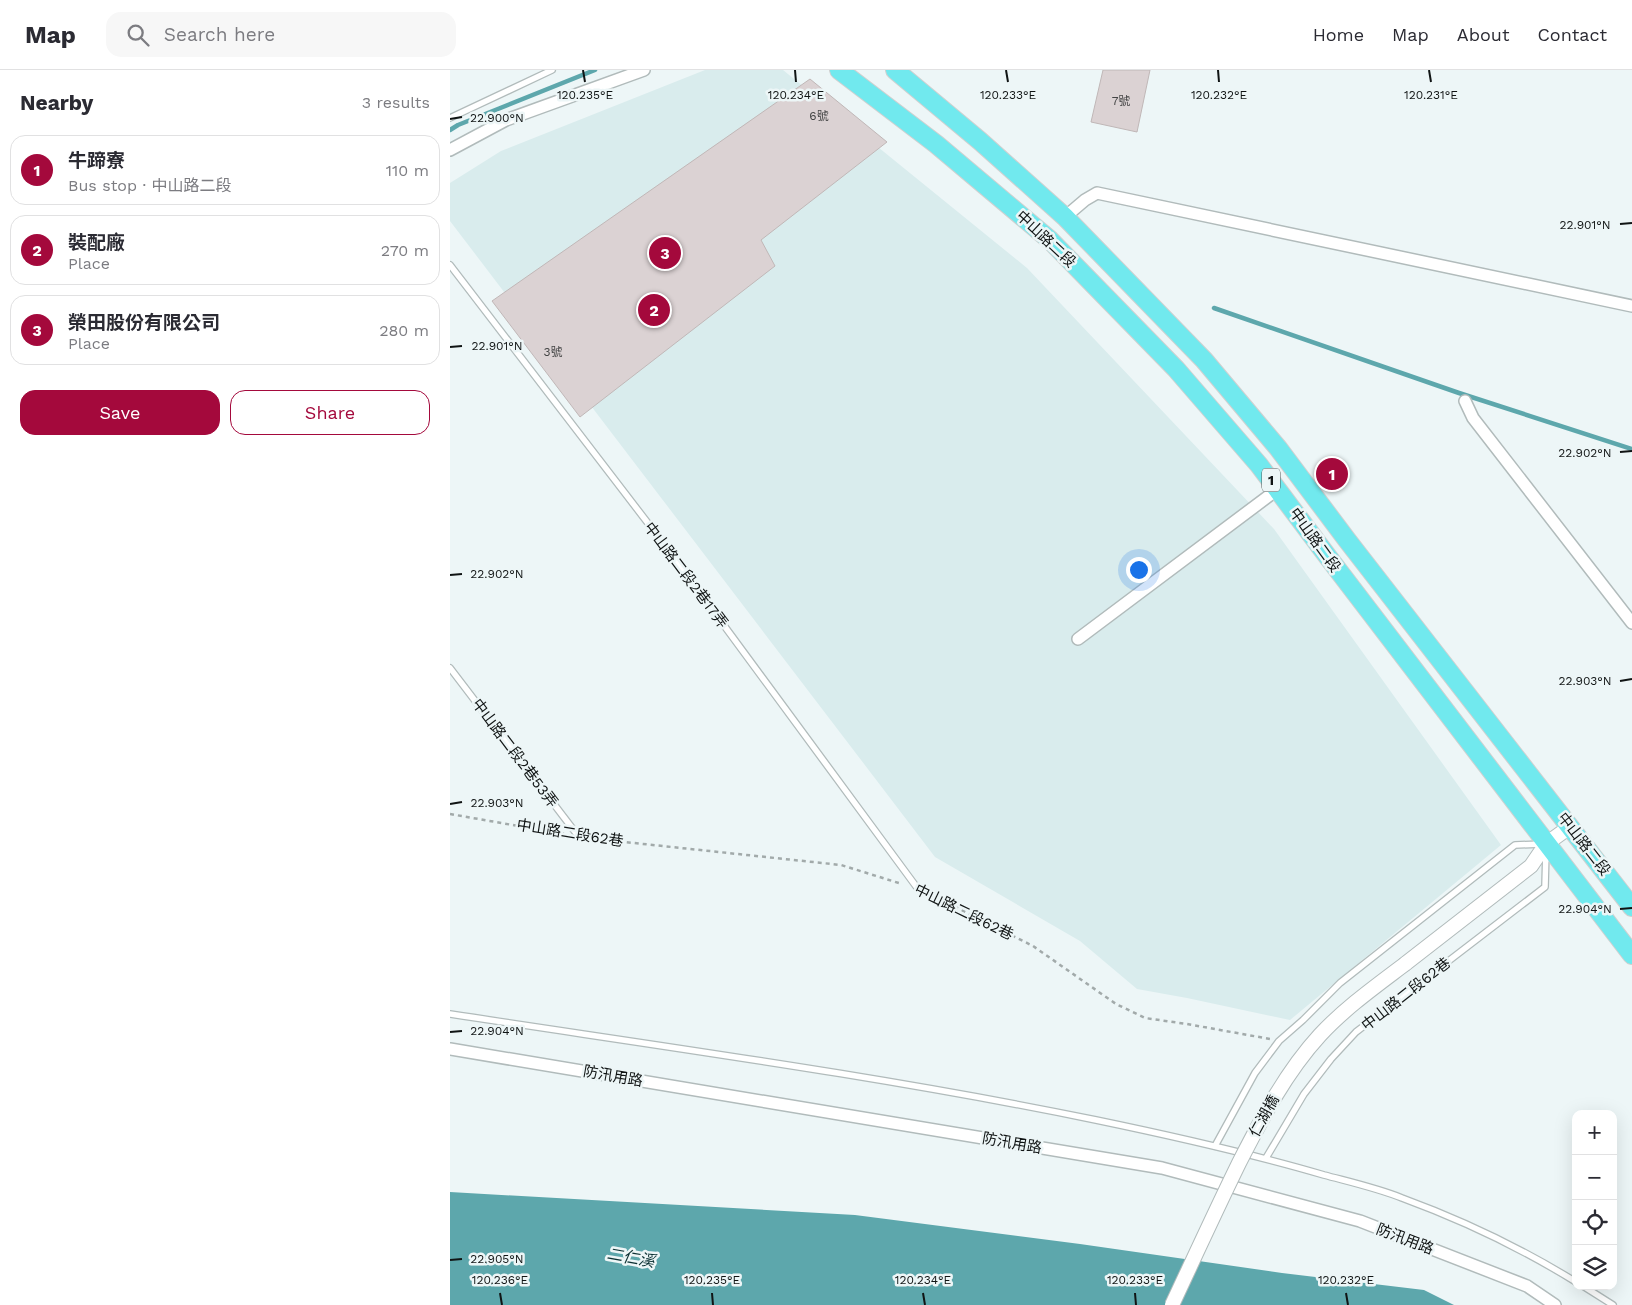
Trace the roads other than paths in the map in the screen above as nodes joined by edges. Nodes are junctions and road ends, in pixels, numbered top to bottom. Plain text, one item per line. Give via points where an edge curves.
1 (552, 70) edge
2 (644, 70) edge
3 (839, 70) edge
4 (895, 70) edge
5 (450, 118) edge
6 (450, 150) edge
7 (1065, 217) junction
8 (450, 265) edge
9 (1632, 306) edge
10 (1465, 401) dead end
11 (1278, 489) junction
12 (1632, 624) edge
13 (1078, 638) dead end
14 (450, 668) edge
15 (1571, 826) junction
16 (579, 837) road end
17 (1546, 844) junction
18 (918, 889) road end
19 (1632, 906) edge
20 (1632, 955) edge
21 (1405, 964) joint
22 (450, 1014) edge
23 (450, 1048) edge
24 (1215, 1146) junction
25 (1266, 1158) junction
26 (1572, 1280) edge
27 (1589, 1290) edge
28 (1172, 1305) edge
29 (1555, 1305) edge
30 (1613, 1305) edge

1 - 5 lane
2 - 6 street via 506,120
3 - 11 main road, 中山路二段 / 1 via 936,144 1050,240 1176,369
4 - 7 main road, 中山路二段 / 1
7 - 9 street via 1097,194
7 - 15 main road, 中山路二段 / 1 via 1204,360 1278,448
8 - 18 lane, 中山路二段2巷17弄 via 667,548
10 - 12 street via 1473,418
11 - 13 street
11 - 17 main road, 中山路二段 / 1
14 - 16 lane, 中山路二段2巷53弄
15 - 17 street, 中山路二段62巷
15 - 19 main road, 中山路二段 / 1
17 - 20 main road, 中山路二段 / 1
17 - 21 street, 中山路二段62巷 via 1531,866
17 - 24 lane via 1515,845 1340,983 1279,1041 1255,1073
17 - 25 lane, 中山路二段62巷 via 1545,887 1356,1032 1304,1094
21 - 28 street, 仁湖橋, bridge via 1355,1002 1320,1035 1280,1088 1229,1183
22 - 24 lane via 890,1082 1048,1110
23 - 29 street, 防汛用路 via 1162,1168 1360,1221 1527,1286
24 - 25 lane
25 - 26 lane via 1400,1196 1495,1238
27 - 30 lane

